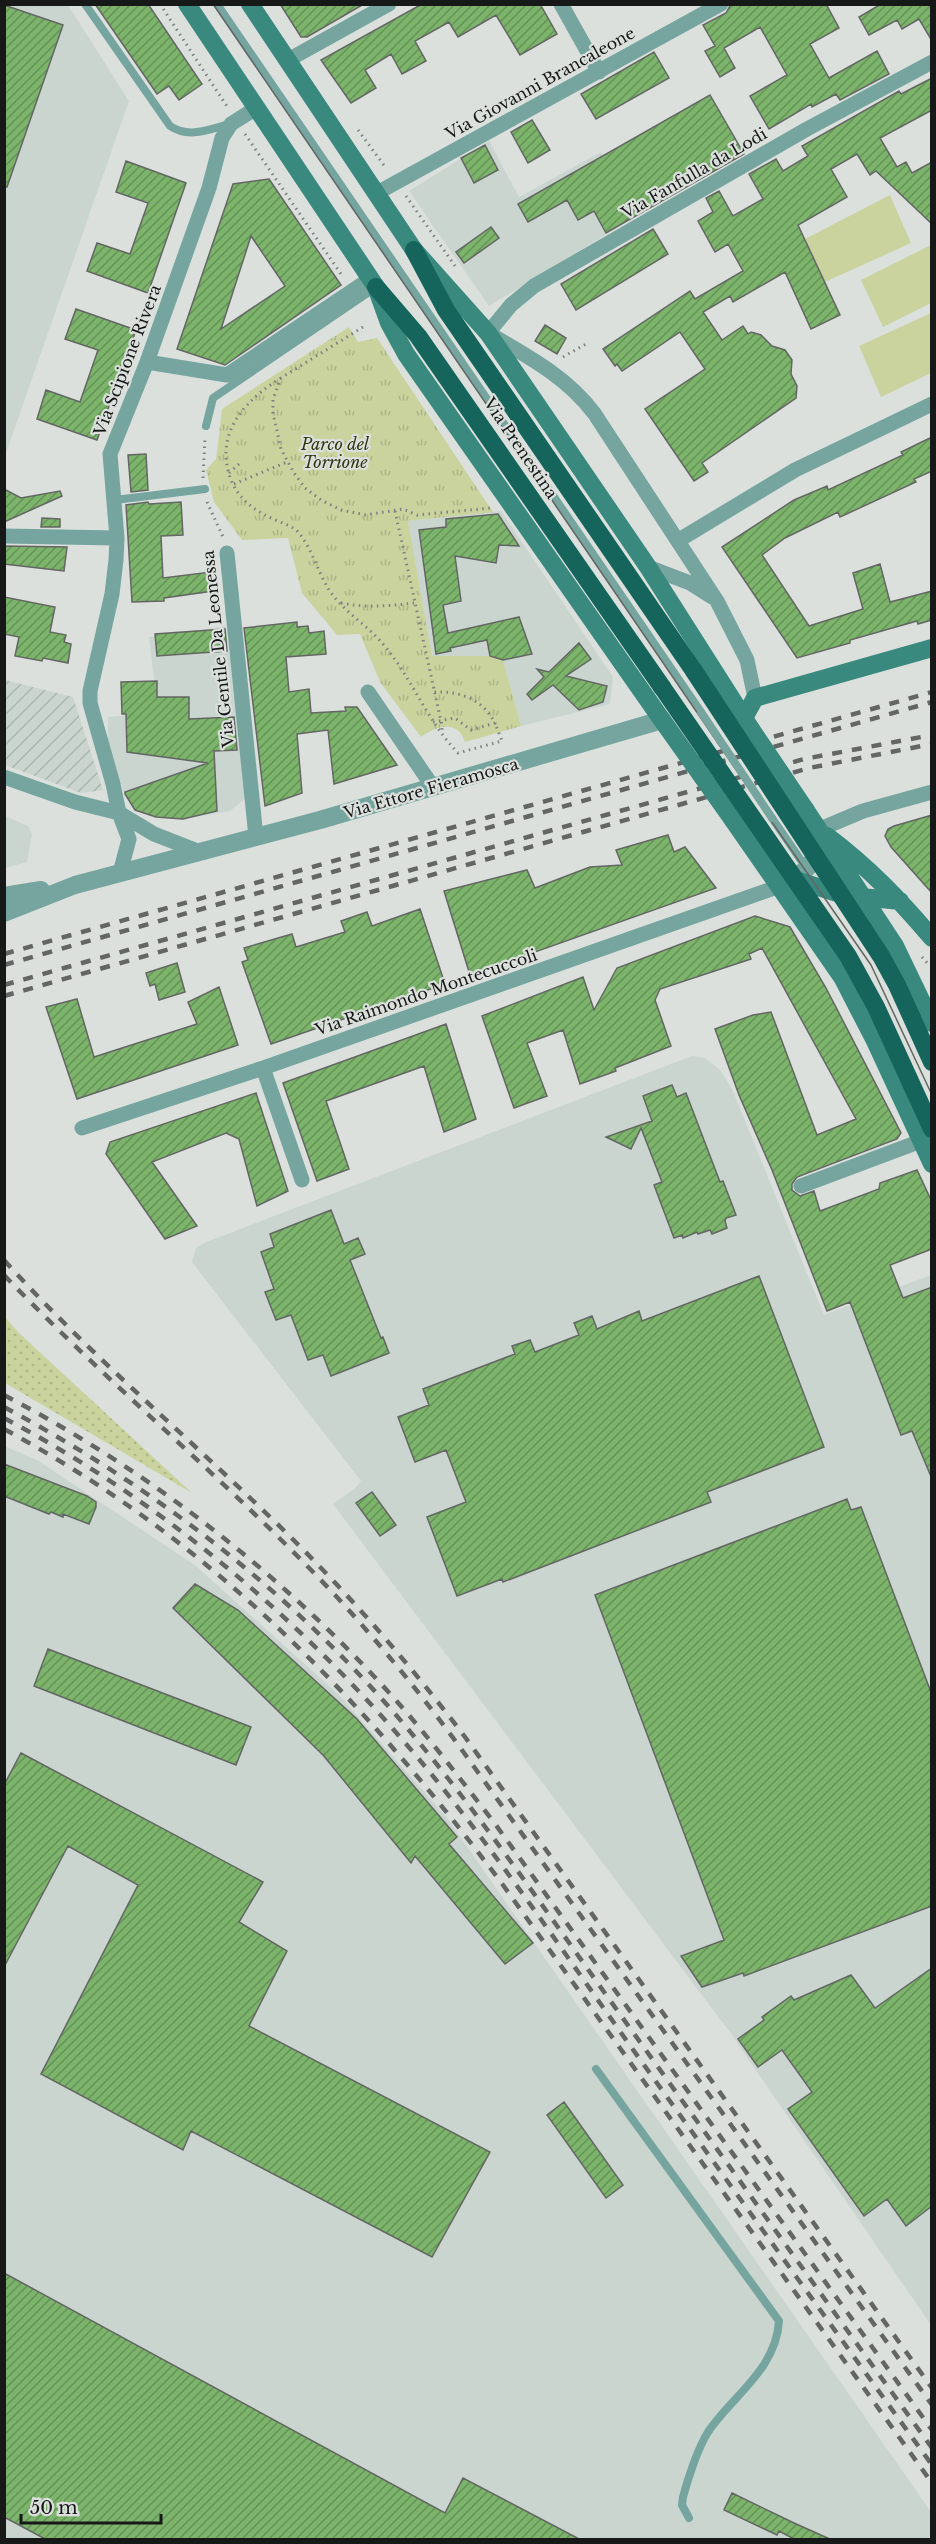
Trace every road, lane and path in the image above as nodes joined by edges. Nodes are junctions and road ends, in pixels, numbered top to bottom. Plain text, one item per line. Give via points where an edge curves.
1 (85, 4) edge
2 (160, 4) edge
3 (188, 4) edge
4 (217, 4) edge
5 (250, 4) edge
6 (389, 4) edge
7 (561, 4) edge
8 (721, 4) edge
9 (288, 60) junction
10 (932, 62) edge
11 (599, 72) junction
12 (223, 100) dead end
13 (256, 108) junction
14 (231, 124) junction
15 (248, 140) dead end
16 (377, 193) junction
17 (414, 250) junction
18 (343, 277) dead end
19 (373, 283) junction
20 (363, 327) dead end
21 (488, 333) junction
22 (586, 344) dead end
23 (563, 357) dead end
24 (147, 362) junction
25 (281, 378) junction
26 (932, 404) edge
27 (275, 423) junction
28 (268, 424) dead end
29 (206, 426) joint
30 (287, 462) junction
31 (239, 464) dead end
32 (229, 473) junction
33 (234, 484) junction
34 (205, 489) junction
35 (115, 500) junction
36 (491, 508) dead end
37 (395, 511) junction
38 (4, 536) edge
39 (117, 538) junction
40 (679, 540) junction
41 (227, 553) joint
42 (648, 567) junction
43 (717, 601) junction
44 (341, 603) junction
45 (414, 603) junction
46 (932, 648) edge
47 (683, 687) junction
48 (368, 692) dead end
49 (434, 692) junction
50 (754, 698) junction
51 (440, 719) junction
52 (662, 720) junction
53 (433, 722) junction
54 (495, 723) junction
55 (748, 723) junction
56 (442, 735) junction
57 (4, 777) edge
58 (433, 787) junction
59 (932, 792) edge
60 (119, 813) junction
61 (818, 830) junction
62 (256, 837) junction
63 (200, 852) junction
64 (807, 868) junction
65 (120, 873) junction
66 (784, 882) junction
67 (75, 885) junction
68 (825, 891) junction
69 (4, 896) edge
70 (862, 898) junction
71 (900, 901) junction
72 (4, 913) edge
73 (932, 938) edge
74 (932, 1023) edge
75 (932, 1062) edge
76 (263, 1068) junction
77 (82, 1128) dead end
78 (926, 1135) edge
79 (932, 1164) edge
80 (302, 1180) dead end
81 (801, 1186) dead end
82 (596, 2069) dead end
83 (689, 2518) dead end

1 - 14 lane via 170,126 193,133
2 - 12 path
3 - 13 main road
4 - 47 lane, Via Prenestina
5 - 9 main road
6 - 9 street
7 - 11 street
8 - 11 street, Via Giovanni Brancaleone
9 - 16 main road
10 - 21 street, Via Fanfulla da Lodi via 534,286 511,305
11 - 16 street, Via Giovanni Brancaleone
13 - 14 street
13 - 19 main road
14 - 24 street, Via Scipione Rivera via 219,146
15 - 18 path
16 - 17 main road
17 - 21 main road
17 - 75 highway, bridge via 451,317 674,641 871,940 897,985
19 - 24 street via 227,375
19 - 29 lane via 213,398
19 - 52 main road via 400,344
19 - 78 highway, bridge via 418,336 848,956 876,1007
20 - 25 path
21 - 40 street via 556,374 579,395
21 - 42 main road
22 - 23 path
24 - 35 street, Via Scipione Rivera via 110,454
25 - 27 path via 273,399
25 - 32 path via 240,410 229,434
26 - 40 street via 795,470
27 - 28 path
27 - 30 path
29 - 34 path, Via Gentile Da Leonessa via 202,471
30 - 33 path
30 - 37 path via 305,488 341,510 366,515
31 - 32 path
32 - 33 path
33 - 44 path via 252,508 297,530 330,591
34 - 35 lane
34 - 41 path, Via Gentile Da Leonessa via 208,507 222,533
35 - 39 street, Via Scipione Rivera
36 - 37 path via 417,515 403,509
37 - 45 path
38 - 39 street
39 - 60 street, Via Scipione Rivera via 112,594 90,691
40 - 43 street
41 - 62 street, Via Gentile Da Leonessa
42 - 43 street via 690,583
42 - 55 main road
43 - 50 street via 747,660
44 - 45 path
44 - 53 path via 383,644
45 - 49 path
46 - 50 main road
47 - 52 lane
47 - 64 lane, Via Prenestina, bridge
48 - 58 street
49 - 51 path
49 - 54 path via 477,701
50 - 55 main road
51 - 53 path
51 - 54 path via 455,718 471,730
51 - 56 path
52 - 58 street, Via Ettore Fieramosca
52 - 66 main road, bridge via 766,867
53 - 56 path
54 - 56 path via 501,741 458,753
55 - 61 main road, bridge
57 - 60 street
58 - 62 street, Via Ettore Fieramosca
59 - 61 street via 863,811
60 - 63 street via 154,834
60 - 65 street via 129,839
61 - 64 street via 818,850
61 - 70 main road
61 - 71 main road via 864,864
62 - 63 street, Via Ettore Fieramosca
63 - 65 street, Via Ettore Fieramosca
64 - 66 street
64 - 68 lane, Via Prenestina
65 - 67 street, Via Ettore Fieramosca
66 - 68 main road
66 - 76 street, Via Raimondo Montecuccoli
66 - 78 main road via 842,977
67 - 69 street, Via Ettore Fieramosca
67 - 72 street, Via Ettore Fieramosca
68 - 70 main road
70 - 71 main road
70 - 74 main road via 895,946
71 - 73 main road
76 - 77 street, Via Raimondo Montecuccoli
76 - 80 street
78 - 79 main road
78 - 81 street
82 - 83 lane via 779,2321 778,2334 751,2385 706,2435 683,2497 682,2505

